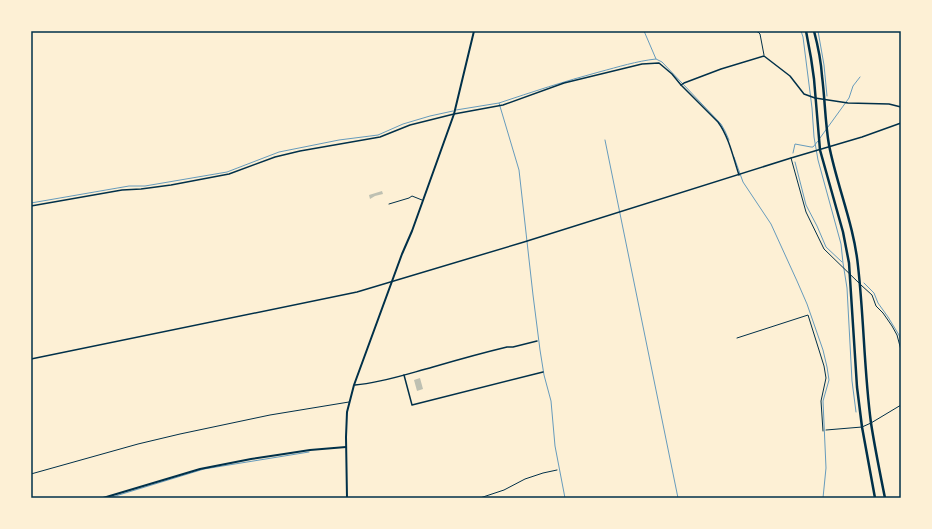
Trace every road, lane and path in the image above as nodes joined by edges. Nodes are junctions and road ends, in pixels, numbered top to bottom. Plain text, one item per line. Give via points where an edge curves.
1 (474, 31) edge
2 (755, 31) edge
3 (806, 31) edge
4 (814, 31) edge
5 (764, 56) junction
6 (681, 85) junction
7 (815, 98) junction
8 (824, 99) junction
9 (901, 107) edge
10 (454, 114) junction
11 (901, 123) edge
12 (830, 147) junction
13 (820, 150) junction
14 (791, 158) junction
15 (739, 175) junction
16 (423, 201) junction
17 (389, 204) dead end
18 (31, 206) edge
19 (850, 274) junction
20 (392, 282) junction
21 (860, 284) junction
22 (737, 338) dead end
23 (537, 341) dead end
24 (901, 350) edge
25 (31, 360) edge
26 (543, 372) dead end
27 (404, 375) junction
28 (354, 386) junction
29 (350, 402) junction
30 (901, 405) edge
31 (871, 423) junction
32 (862, 427) junction
33 (823, 430) dead end
34 (826, 430) dead end
35 (346, 447) junction
36 (557, 470) dead end
37 (31, 474) edge
38 (103, 498) edge
39 (347, 498) edge
40 (480, 498) edge
41 (876, 498) edge
42 (886, 498) edge

1 - 10 street
2 - 5 lane via 760,34
3 - 7 main road
4 - 8 main road
5 - 6 street
5 - 7 street via 790,76 804,94
6 - 10 street via 659,63 642,64 564,83 503,106
6 - 15 street via 722,127
7 - 8 street
7 - 13 main road
8 - 9 street
8 - 12 main road
10 - 16 street
10 - 18 street via 410,125 380,137 276,157 229,174
11 - 12 street
12 - 13 street
12 - 21 main road via 854,239
13 - 14 street
13 - 19 main road via 843,232
14 - 15 street
14 - 19 lane via 806,212 824,249
15 - 20 street
16 - 17 lane via 412,196
16 - 20 street
19 - 21 lane
19 - 32 main road
20 - 25 street via 336,297
20 - 28 street
21 - 24 lane via 872,295 876,306 892,326
21 - 31 main road
22 - 33 lane via 808,315 826,378 822,401
23 - 27 street via 466,357
26 - 27 street via 412,405
27 - 28 street
28 - 29 street
29 - 35 street via 347,412
29 - 37 lane via 270,415 180,434
30 - 31 lane
31 - 32 lane
31 - 42 main road
32 - 34 lane
32 - 41 main road
35 - 38 street via 284,454 200,469
35 - 39 street
36 - 40 lane via 525,479

